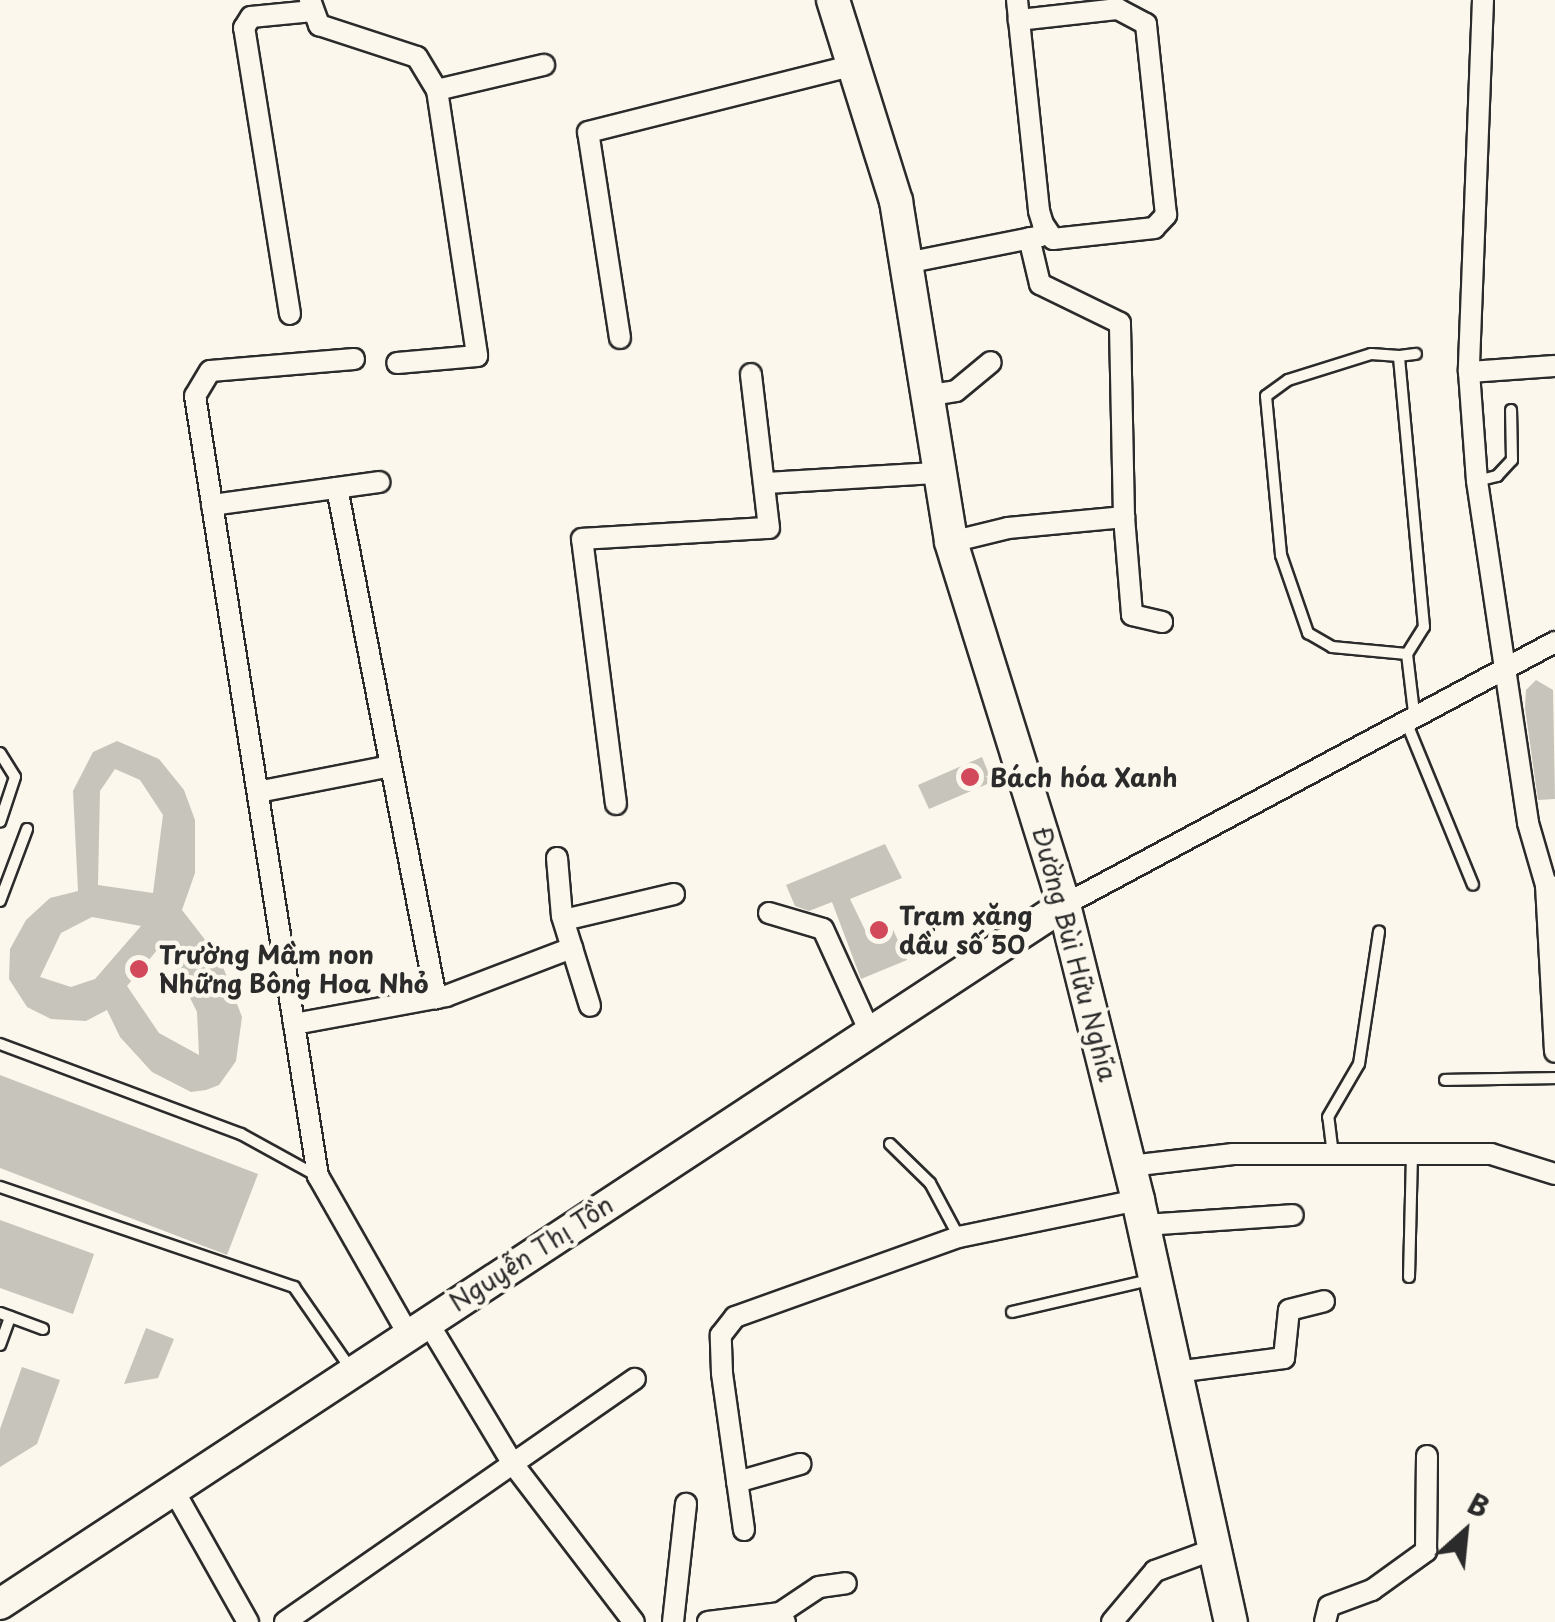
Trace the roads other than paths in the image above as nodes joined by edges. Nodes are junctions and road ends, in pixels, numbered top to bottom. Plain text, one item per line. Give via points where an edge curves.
1 (832, 0) edge
2 (1483, 0) edge
3 (311, 6) edge
4 (1018, 10) edge
5 (544, 65) dead end
6 (855, 65) junction
7 (437, 90) junction
8 (1039, 236) junction
9 (906, 263) junction
10 (290, 314) dead end
11 (620, 338) dead end
12 (1416, 354) dead end
13 (1399, 356) junction
14 (354, 359) dead end
15 (991, 362) dead end
16 (398, 364) dead end
17 (1555, 366) edge
18 (1469, 372) junction
19 (751, 374) dead end
20 (924, 396) junction
21 (1511, 410) dead end
22 (938, 473) junction
23 (1476, 481) junction
24 (379, 482) dead end
25 (768, 483) junction
26 (336, 488) junction
27 (212, 504) junction
28 (1124, 518) junction
29 (950, 542) junction
30 (1162, 622) dead end
31 (1555, 642) edge
32 (1407, 654) junction
33 (1505, 663) junction
34 (1409, 716) junction
35 (0, 753) edge
36 (390, 766) junction
37 (258, 792) junction
38 (616, 804) dead end
39 (0, 822) edge
40 (27, 829) dead end
41 (557, 858) dead end
42 (1473, 885) dead end
43 (1550, 886) edge
44 (674, 894) dead end
45 (0, 901) edge
46 (1064, 905) junction
47 (769, 913) dead end
48 (564, 920) junction
49 (1379, 932) dead end
50 (572, 948) junction
51 (436, 998) junction
52 (590, 1006) dead end
53 (294, 1024) junction
54 (870, 1032) junction
55 (0, 1044) edge
56 (1555, 1052) edge
57 (1555, 1078) edge
58 (1445, 1080) dead end
59 (890, 1144) dead end
60 (1333, 1155) junction
61 (1412, 1156) junction
62 (1130, 1166) junction
63 (1555, 1174) edge
64 (318, 1176) junction
65 (0, 1188) edge
66 (1141, 1212) junction
67 (1293, 1215) dead end
68 (959, 1237) junction
69 (1410, 1277) dead end
70 (1155, 1278) junction
71 (1324, 1301) dead end
72 (1012, 1312) dead end
73 (5, 1315) edge
74 (418, 1328) junction
75 (43, 1329) dead end
76 (0, 1345) edge
77 (352, 1371) junction
78 (1176, 1372) junction
79 (635, 1379) dead end
80 (1427, 1456) dead end
81 (513, 1464) junction
82 (800, 1464) dead end
83 (737, 1482) junction
84 (174, 1489) junction
85 (686, 1504) dead end
86 (744, 1530) dead end
87 (1212, 1550) junction
88 (846, 1583) dead end
89 (0, 1604) edge
90 (783, 1617) edge
91 (248, 1622) edge
92 (285, 1622) edge
93 (634, 1622) edge
94 (674, 1622) edge
95 (708, 1622) edge
96 (1112, 1622) edge
97 (1231, 1622) edge
98 (1324, 1622) edge

1 - 6 main road, Đường Bùi Hữu Nghĩa
2 - 18 street
3 - 7 street via 328,30 418,57
3 - 10 street via 251,17 244,28
4 - 8 street
4 - 8 street via 1118,9 1146,24 1166,215 1154,228
5 - 7 street
6 - 9 main road, Đường Bùi Hữu Nghĩa via 896,201
6 - 11 street via 588,132
7 - 16 street via 477,356
8 - 9 street
8 - 28 street via 1040,284 1120,324
9 - 20 main road, Đường Bùi Hữu Nghĩa
12 - 13 lane
13 - 32 lane via 1424,626
13 - 32 lane via 1371,354 1288,380 1266,396 1281,554 1308,633 1332,648
14 - 27 street via 204,375 195,396
15 - 20 street via 956,391
17 - 18 street
18 - 23 street
19 - 25 street
20 - 22 main road, Đường Bùi Hữu Nghĩa
21 - 23 lane via 1512,460 1498,476
22 - 25 street
22 - 29 main road, Đường Bùi Hữu Nghĩa
23 - 33 street
24 - 26 street
25 - 38 street via 769,528 582,538
26 - 27 street
26 - 36 street
27 - 37 street
28 - 29 street via 1008,528
28 - 30 street via 1132,615
29 - 46 main road, Đường Bùi Hữu Nghĩa
31 - 33 street
32 - 34 lane
33 - 34 street
33 - 43 street via 1528,823
34 - 42 lane
34 - 46 street
35 - 39 lane via 16,777
36 - 37 street
36 - 51 street
37 - 53 street
40 - 45 lane
41 - 48 street
43 - 56 street
44 - 48 street
46 - 54 street, Nguyễn Thị Tồn
46 - 62 main road, Đường Bùi Hữu Nghĩa
47 - 54 street via 824,929
48 - 50 street
49 - 60 lane via 1359,1064 1328,1117
50 - 51 street
50 - 52 street
51 - 53 street
53 - 64 street
54 - 74 street, Nguyễn Thị Tồn
55 - 64 lane via 240,1134
57 - 58 lane
59 - 68 lane via 930,1182
60 - 61 street
60 - 62 street via 1233,1154
61 - 63 street via 1492,1154
61 - 69 lane
62 - 66 main road, Đường Bùi Hữu Nghĩa
64 - 74 street
65 - 77 lane via 294,1287
66 - 67 street
66 - 68 street
66 - 70 main road, Đường Bùi Hữu Nghĩa
68 - 83 street via 735,1317 720,1335
70 - 72 lane
70 - 78 main road, Đường Bùi Hữu Nghĩa
71 - 78 street via 1289,1310 1284,1358
73 - 75 lane
73 - 76 lane
74 - 77 street, Nguyễn Thị Tồn
74 - 81 street
77 - 84 street, Nguyễn Thị Tồn
78 - 87 main road, Đường Bùi Hữu Nghĩa
79 - 81 street
80 - 98 street via 1426,1551 1372,1590 1329,1606
81 - 92 street
81 - 93 street
82 - 83 street
83 - 86 street
84 - 89 street, Nguyễn Thị Tồn
84 - 91 street
85 - 94 street
87 - 96 street via 1154,1570
87 - 97 main road, Đường Bùi Hữu Nghĩa
88 - 90 street via 818,1587
90 - 95 street

